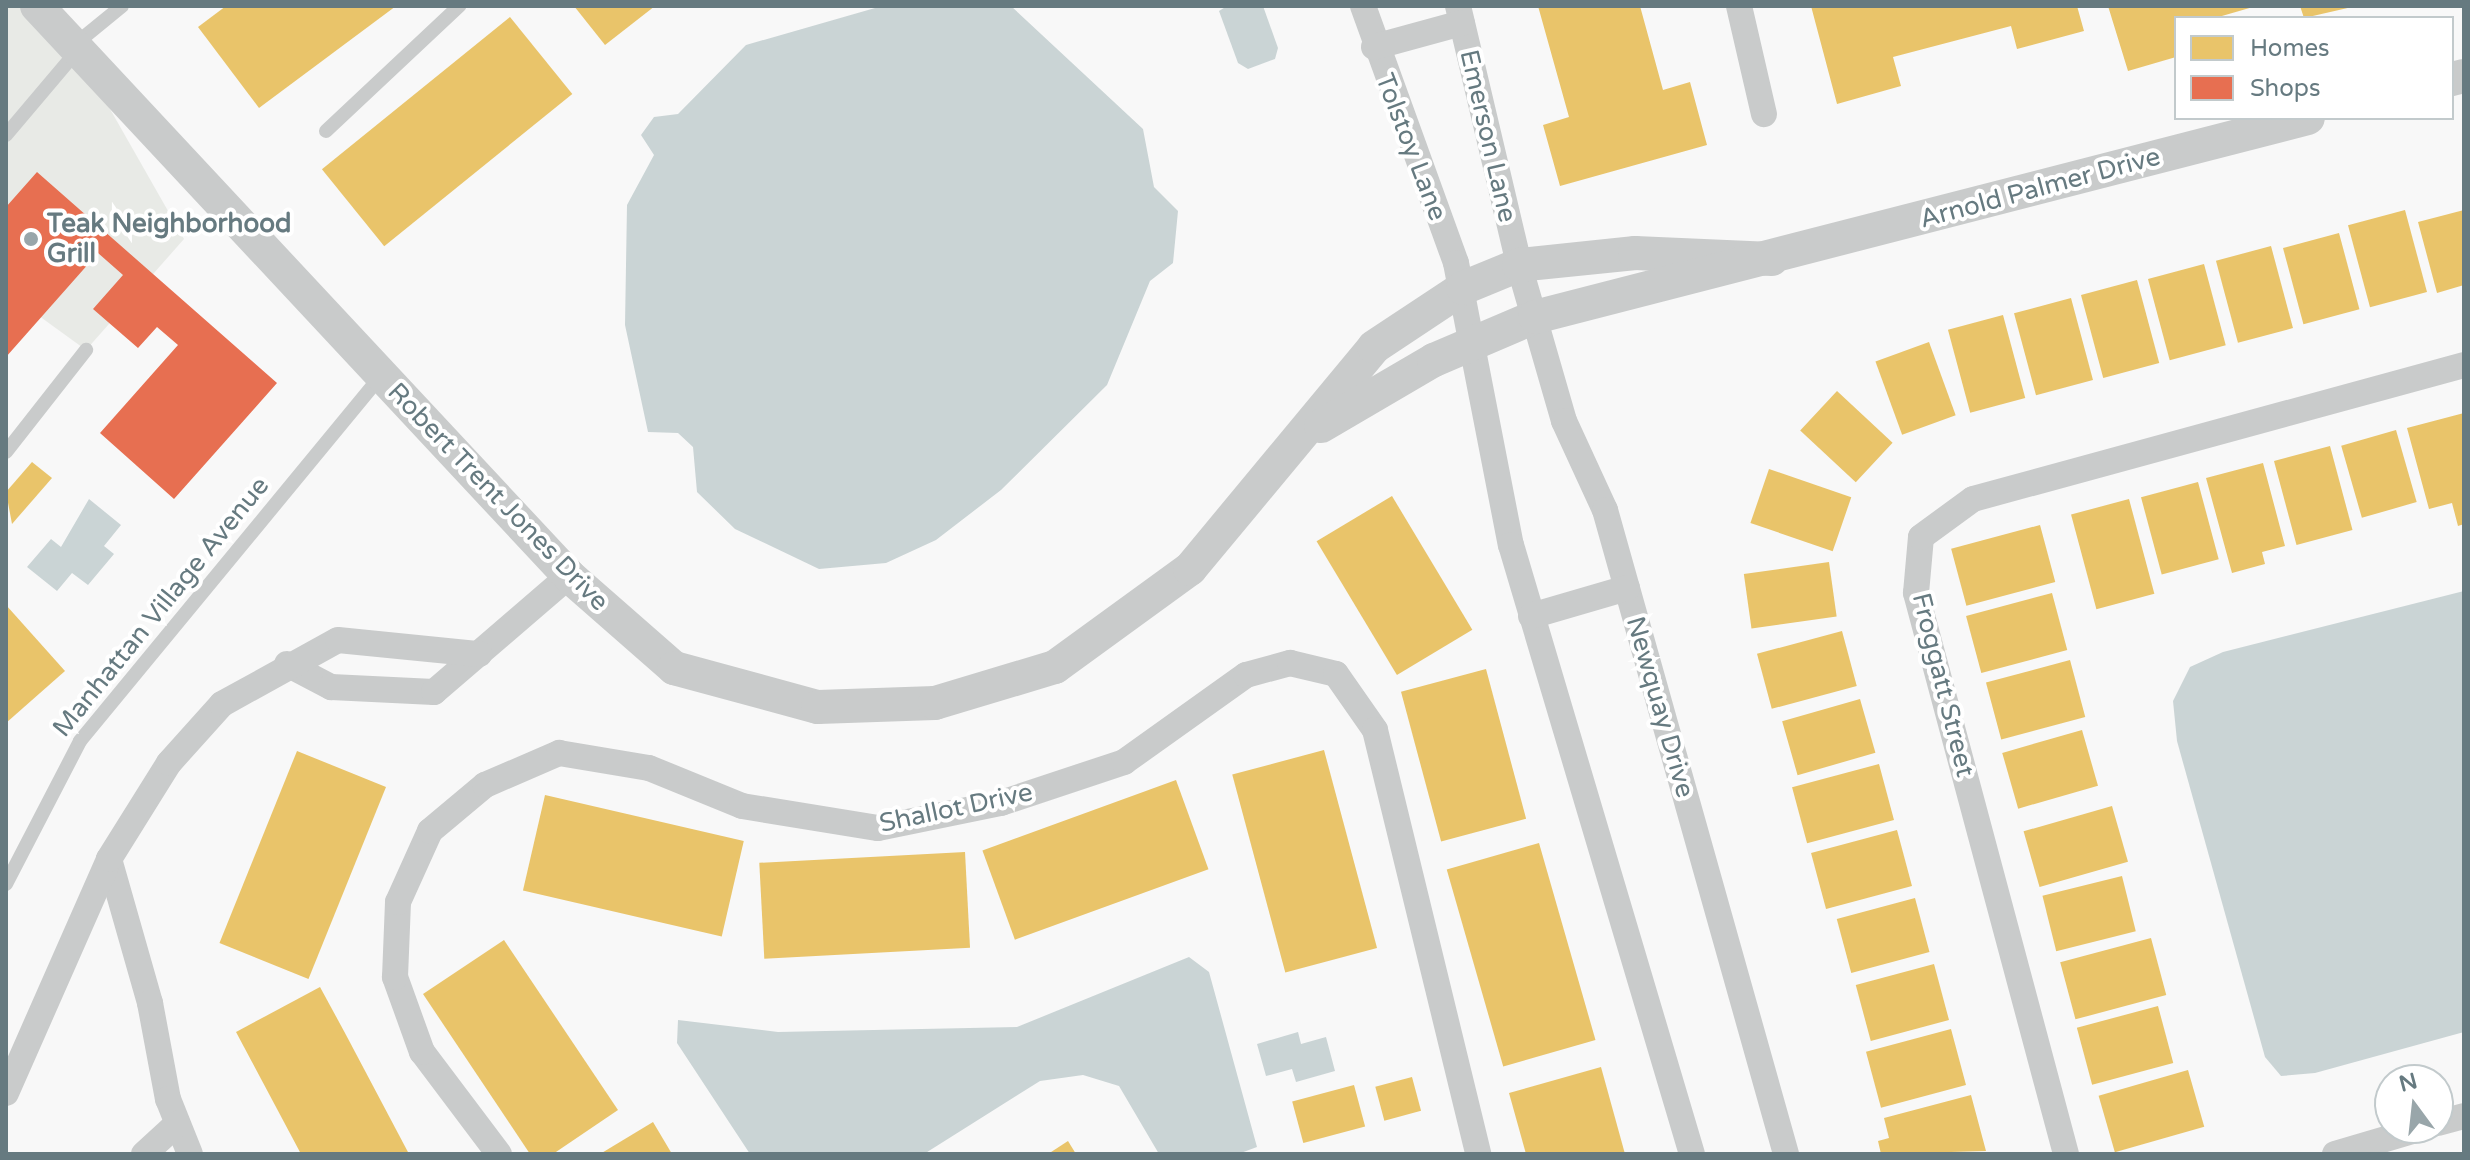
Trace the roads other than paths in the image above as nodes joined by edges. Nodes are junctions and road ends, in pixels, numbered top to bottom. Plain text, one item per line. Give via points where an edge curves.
1 (37, 6) edge
2 (122, 6) edge
3 (459, 6) edge
4 (1363, 6) edge
5 (1739, 6) edge
6 (1460, 15) edge
7 (1374, 47) junction
8 (75, 49) junction
9 (1764, 114) dead end
10 (2300, 120) edge
11 (326, 131) dead end
12 (6, 135) edge
13 (1772, 259) junction
14 (1519, 265) junction
15 (1463, 288) junction
16 (1535, 317) junction
17 (1476, 338) junction
18 (86, 350) dead end
19 (2464, 365) edge
20 (380, 377) junction
21 (1290, 446) junction
22 (6, 452) edge
23 (569, 576) junction
24 (1627, 588) junction
25 (1531, 616) junction
26 (373, 645) junction
27 (479, 654) junction
28 (287, 664) junction
29 (369, 690) junction
30 (109, 859) junction
31 (6, 884) edge
32 (6, 1093) edge
33 (177, 1124) junction
34 (2374, 1142) edge
35 (144, 1154) edge
36 (190, 1154) edge
37 (499, 1154) edge
38 (1478, 1154) edge
39 (1692, 1154) edge
40 (1786, 1154) edge
41 (2066, 1154) edge
42 (2335, 1154) edge

1 - 8 street, Robert Trent Jones Drive
2 - 8 lane
3 - 11 lane
4 - 7 street, Tolstoy Lane
5 - 9 street
6 - 7 street
6 - 14 street, Emerson Lane
7 - 15 street, Tolstoy Lane
8 - 12 lane
8 - 20 street, Robert Trent Jones Drive
10 - 13 street, Arnold Palmer Drive
13 - 14 street, Arnold Palmer Drive via 1635,253
13 - 16 street, Arnold Palmer Drive
14 - 15 street, Robert Trent Jones Drive
14 - 16 street, Newquay Drive
15 - 17 street
15 - 21 street, Robert Trent Jones Drive via 1374,347
16 - 17 street, Arnold Palmer Drive
16 - 24 street, Newquay Drive via 1564,421 1605,510
17 - 21 street, Robert Trent Jones Drive
17 - 25 street via 1511,545
18 - 22 lane
19 - 41 street, Froggatt Street via 1973,499 1921,537 1916,593
20 - 23 street, Robert Trent Jones Drive
20 - 31 lane, Manhattan Village Avenue via 80,741
21 - 23 street, Robert Trent Jones Drive via 1190,569 1055,667 935,703 818,707 674,668
23 - 27 street
24 - 25 street
24 - 40 street, Newquay Drive
25 - 39 street
26 - 27 street
26 - 28 street via 338,640
26 - 29 street
27 - 29 street via 434,692
28 - 29 street via 331,687
28 - 30 street via 222,704 169,763
30 - 32 street
30 - 33 street
33 - 35 street
33 - 36 street
34 - 42 street
37 - 38 street, Shallot Drive via 422,1052 395,977 398,902 430,831 485,785 559,753 649,768 742,806 878,828 1001,803 1124,762 1246,675 1290,663 1336,674 1375,730

